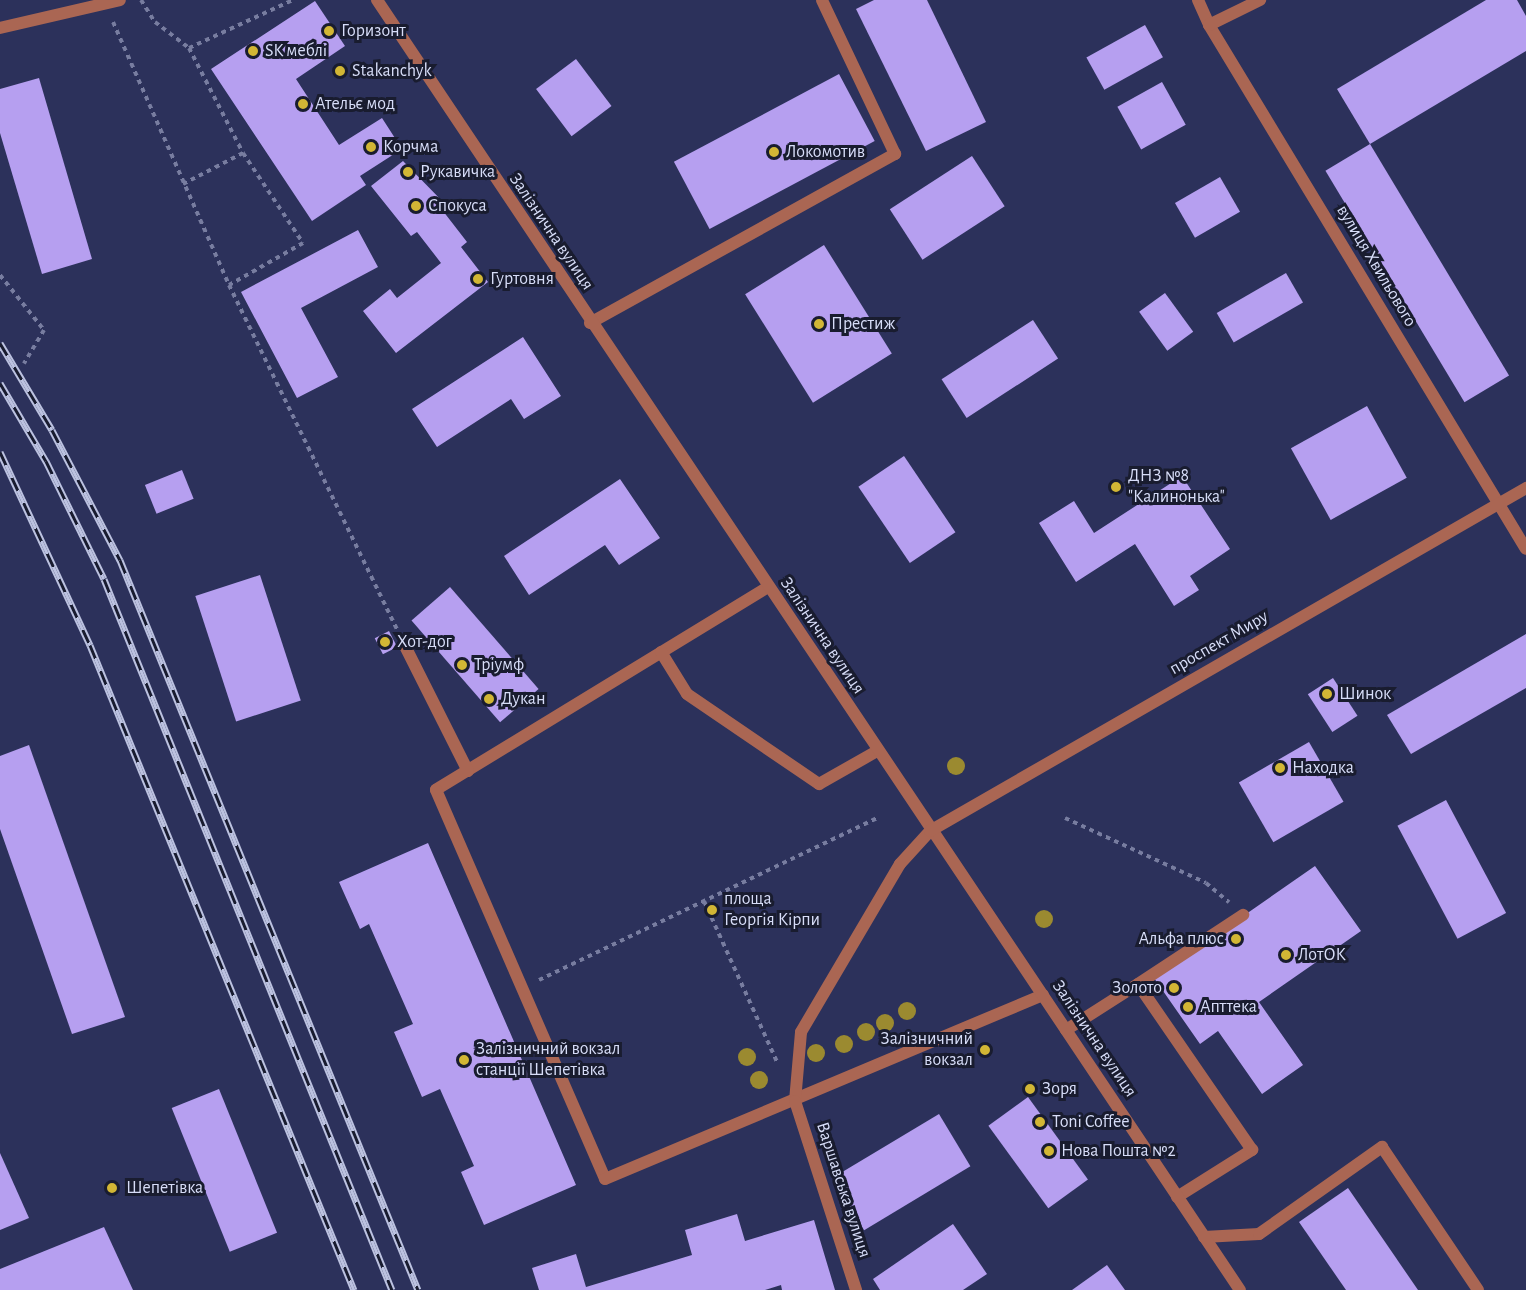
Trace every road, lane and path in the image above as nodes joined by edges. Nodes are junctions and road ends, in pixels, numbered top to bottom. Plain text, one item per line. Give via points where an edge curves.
1 (120, 0) edge
2 (141, 0) edge
3 (293, 0) edge
4 (377, 0) edge
5 (822, 0) edge
6 (1198, 0) edge
7 (1260, 0) edge
8 (106, 5) junction
9 (1209, 25) junction
10 (0, 28) edge
11 (189, 48) junction
12 (243, 153) junction
13 (183, 184) junction
14 (0, 275) edge
15 (229, 285) junction
16 (590, 323) junction
17 (24, 363) dead end
18 (1526, 488) edge
19 (1499, 504) junction
20 (1526, 549) edge
21 (768, 587) junction
22 (405, 646) joint
23 (661, 652) junction
24 (877, 751) junction
25 (468, 771) junction
26 (879, 817) dead end
27 (1065, 818) dead end
28 (930, 831) junction
29 (704, 900) junction
30 (1243, 915) joint
31 (1138, 984) junction
32 (522, 988) junction
33 (1043, 996) junction
34 (1066, 1030) junction
35 (781, 1069) dead end
36 (795, 1101) junction
37 (1177, 1197) junction
38 (1204, 1237) junction
39 (856, 1290) edge
40 (1240, 1290) edge
41 (1478, 1290) edge

1 - 8 street
2 - 11 path via 155,22
3 - 11 path
4 - 16 street, Залізнична вулиця
5 - 16 street via 895,154
6 - 9 street, вулиця Хвильового
7 - 9 street
8 - 10 street
8 - 13 path
9 - 19 street, вулиця Хвильового
11 - 12 path
12 - 13 path
12 - 15 path via 303,243
13 - 15 path
14 - 17 path via 44,330
15 - 22 path
16 - 21 street, Залізнична вулиця
18 - 19 street, проспект Миру
19 - 20 street, вулиця Хвильового
19 - 28 street, проспект Миру
21 - 23 street
21 - 24 street, Залізнична вулиця
22 - 25 street
23 - 24 street via 687,694 819,784
23 - 25 street
24 - 28 street, Залізнична вулиця
25 - 32 street via 436,790
26 - 29 path
27 - 30 path via 1206,883
28 - 33 street, Залізнична вулиця
28 - 36 street, проспект Миру via 900,864 801,1032
29 - 32 path
29 - 35 path
30 - 31 street
31 - 34 street
31 - 37 street via 1252,1150
32 - 36 street via 605,1179
33 - 34 street, Залізнична вулиця
33 - 36 street
34 - 37 street, Залізнична вулиця
36 - 39 street, Варшавська вулиця
37 - 38 street, Залізнична вулиця
38 - 40 street, Залізнична вулиця
38 - 41 street via 1259,1234 1382,1147

